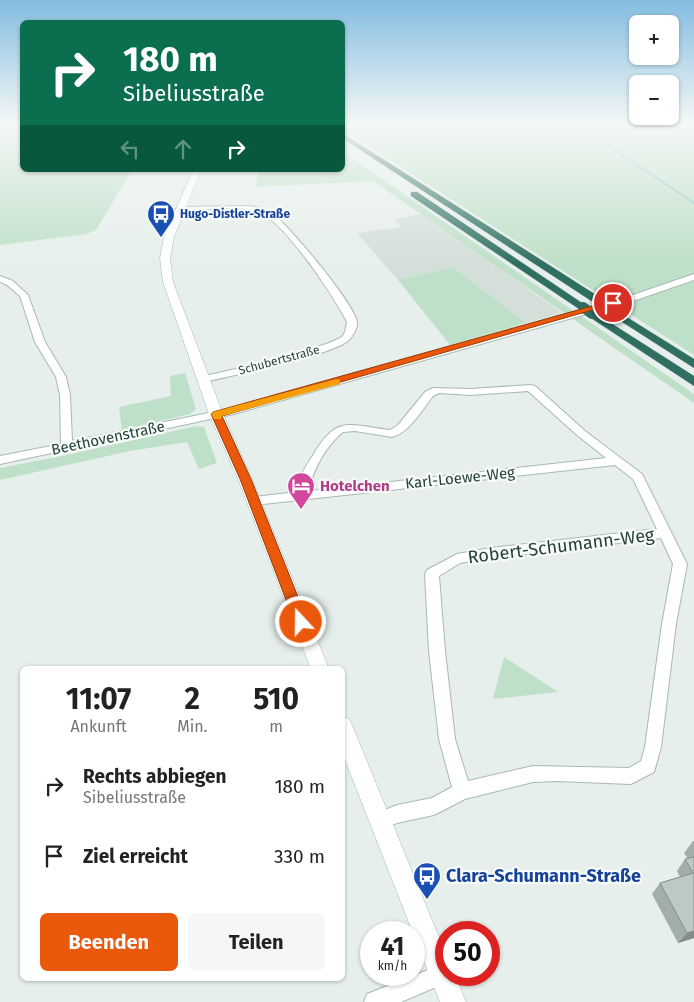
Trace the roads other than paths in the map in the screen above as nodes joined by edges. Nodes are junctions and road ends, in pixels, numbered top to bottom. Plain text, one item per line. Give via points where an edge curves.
1 (378, 170) edge
2 (395, 170) edge
3 (196, 172) edge
4 (180, 209) junction
5 (694, 277) edge
6 (0, 279) edge
7 (694, 364) edge
8 (204, 378) junction
9 (694, 382) edge
10 (216, 414) junction
11 (67, 448) junction
12 (0, 460) edge
13 (616, 461) junction
14 (303, 494) junction
15 (254, 501) junction
16 (666, 533) junction
17 (319, 666) edge
18 (345, 732) edge
19 (462, 791) junction
20 (381, 820) junction
21 (435, 954) edge
22 (435, 977) edge
23 (447, 986) edge
24 (375, 1002) edge
25 (453, 1002) edge

1 - 9 highway
2 - 7 highway
3 - 4 main road
4 - 8 main road via 165,258 168,280
4 - 8 street, Schubertstraße via 249,208 264,211 297,242 352,322 345,339 332,345 279,362
5 - 10 street, Beethovenstraße via 633,298
6 - 11 street via 24,295 40,342 61,376
8 - 10 main road
10 - 11 street, Beethovenstraße
10 - 15 main road
11 - 12 street, Beethovenstraße
13 - 14 street, Karl-Loewe-Weg
13 - 14 street via 531,388 470,392 437,390 392,434 348,427 336,431 327,438 302,486
13 - 16 street via 638,477
14 - 15 street, Karl-Loewe-Weg
15 - 17 main road
16 - 19 street, Robert-Schumann-Weg via 680,564 648,766 631,776 533,774
16 - 19 street, Robert-Schumann-Weg via 491,553 457,559 432,574 447,739
18 - 20 main road
19 - 20 street, Robert-Schumann-Weg via 434,806
20 - 21 main road
22 - 24 street
23 - 25 main road

